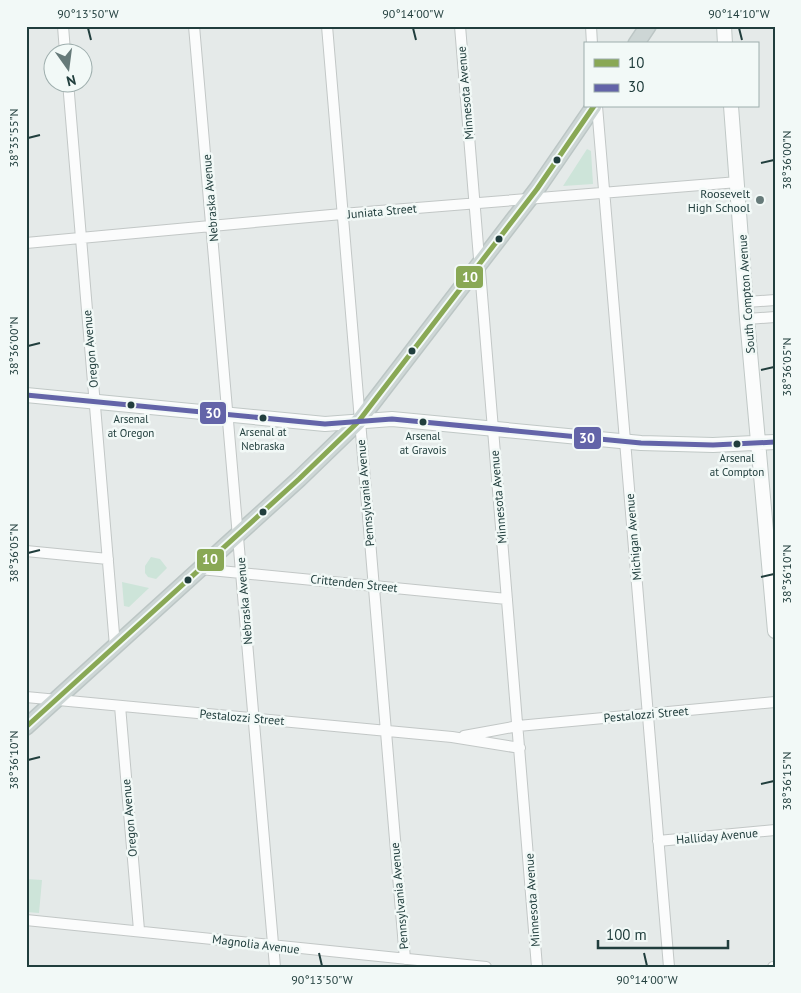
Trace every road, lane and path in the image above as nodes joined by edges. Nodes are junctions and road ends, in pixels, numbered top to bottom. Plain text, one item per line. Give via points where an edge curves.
1 (63, 26) edge
2 (194, 26) edge
3 (327, 26) edge
4 (460, 26) edge
5 (591, 26) edge
6 (648, 26) edge
7 (724, 26) edge
8 (64, 42) edge
9 (592, 42) edge
10 (637, 42) edge
11 (725, 42) edge
12 (69, 92) edge
13 (595, 108) edge
14 (596, 108) edge
15 (731, 108) edge
16 (738, 182) junction
17 (604, 192) junction
18 (529, 199) junction
19 (474, 204) junction
20 (342, 214) junction
21 (212, 227) junction
22 (81, 238) junction
23 (26, 243) edge
24 (479, 265) junction
25 (775, 300) edge
26 (746, 302) junction
27 (775, 317) edge
28 (747, 319) junction
29 (26, 395) edge
30 (94, 401) junction
31 (228, 414) junction
32 (358, 422) junction
33 (492, 429) junction
34 (625, 442) junction
35 (775, 442) edge
36 (759, 443) junction
37 (238, 535) junction
38 (26, 551) edge
39 (108, 559) junction
40 (200, 569) junction
41 (241, 573) junction
42 (373, 585) junction
43 (507, 599) junction
44 (775, 631) edge
45 (115, 646) junction
46 (26, 697) edge
47 (56, 700) junction
48 (775, 702) edge
49 (120, 706) junction
50 (647, 713) junction
51 (254, 718) junction
52 (518, 726) junction
53 (26, 727) edge
54 (386, 731) junction
55 (458, 738) junction
56 (520, 748) junction
57 (775, 830) edge
58 (658, 841) junction
59 (26, 920) edge
60 (139, 930) junction
61 (273, 946) junction
62 (405, 959) junction
63 (275, 967) edge
64 (486, 967) edge
65 (537, 967) edge
66 (669, 967) edge

1 - 8 street
2 - 21 street, Nebraska Avenue
3 - 20 street, Pennsylvania Avenue
4 - 19 street, Minnesota Avenue
5 - 9 street
6 - 10 main road
7 - 11 main road
12 - 22 street, Oregon Avenue
13 - 18 main road
14 - 17 street, Michigan Avenue
15 - 16 main road, South Compton Avenue
16 - 17 street, Juniata Street
16 - 26 main road, South Compton Avenue
17 - 18 street, Juniata Street
17 - 34 street, Michigan Avenue
18 - 19 street, Juniata Street
18 - 24 main road
19 - 20 street, Juniata Street
19 - 24 street, Minnesota Avenue
20 - 21 street, Juniata Street
20 - 32 street, Pennsylvania Avenue
21 - 22 street, Juniata Street
21 - 31 street, Nebraska Avenue
22 - 23 street, Juniata Street
22 - 30 street, Oregon Avenue
24 - 32 main road
24 - 33 street, Minnesota Avenue
25 - 26 street
26 - 28 main road, South Compton Avenue
27 - 28 street
28 - 36 main road, South Compton Avenue
29 - 30 main road
30 - 31 main road
30 - 39 street, Oregon Avenue
31 - 32 main road via 325,424
31 - 37 street, Nebraska Avenue
32 - 33 main road via 392,419
32 - 37 main road
32 - 42 street, Pennsylvania Avenue
33 - 34 main road
33 - 43 street, Minnesota Avenue
34 - 36 main road
34 - 50 street, Michigan Avenue
35 - 36 main road
36 - 44 main road, South Compton Avenue
37 - 40 main road
37 - 41 street, Nebraska Avenue
38 - 39 street
39 - 45 street, Oregon Avenue
40 - 41 street, Crittenden Street
40 - 45 main road
41 - 42 street, Crittenden Street
41 - 51 street, Nebraska Avenue
42 - 43 street, Crittenden Street
42 - 54 street, Pennsylvania Avenue
43 - 52 street, Minnesota Avenue
45 - 47 main road
46 - 47 street, Pestalozzi Street
47 - 49 street, Pestalozzi Street
47 - 53 main road
48 - 50 street, Pestalozzi Street
49 - 51 street, Pestalozzi Street
49 - 60 street, Oregon Avenue
50 - 52 street, Pestalozzi Street
50 - 58 street, Michigan Avenue
51 - 54 street, Pestalozzi Street
51 - 61 street, Nebraska Avenue
52 - 55 street, Pestalozzi Street
52 - 56 street, Minnesota Avenue
54 - 55 street, Pestalozzi Street
54 - 62 street, Pennsylvania Avenue
55 - 56 street, Pestalozzi Street
56 - 65 street, Minnesota Avenue
57 - 58 street, Halliday Avenue
58 - 66 street, Michigan Avenue
59 - 60 street, Magnolia Avenue
60 - 61 street, Magnolia Avenue
61 - 62 street, Magnolia Avenue
61 - 63 street, Nebraska Avenue
62 - 64 street, Magnolia Avenue

